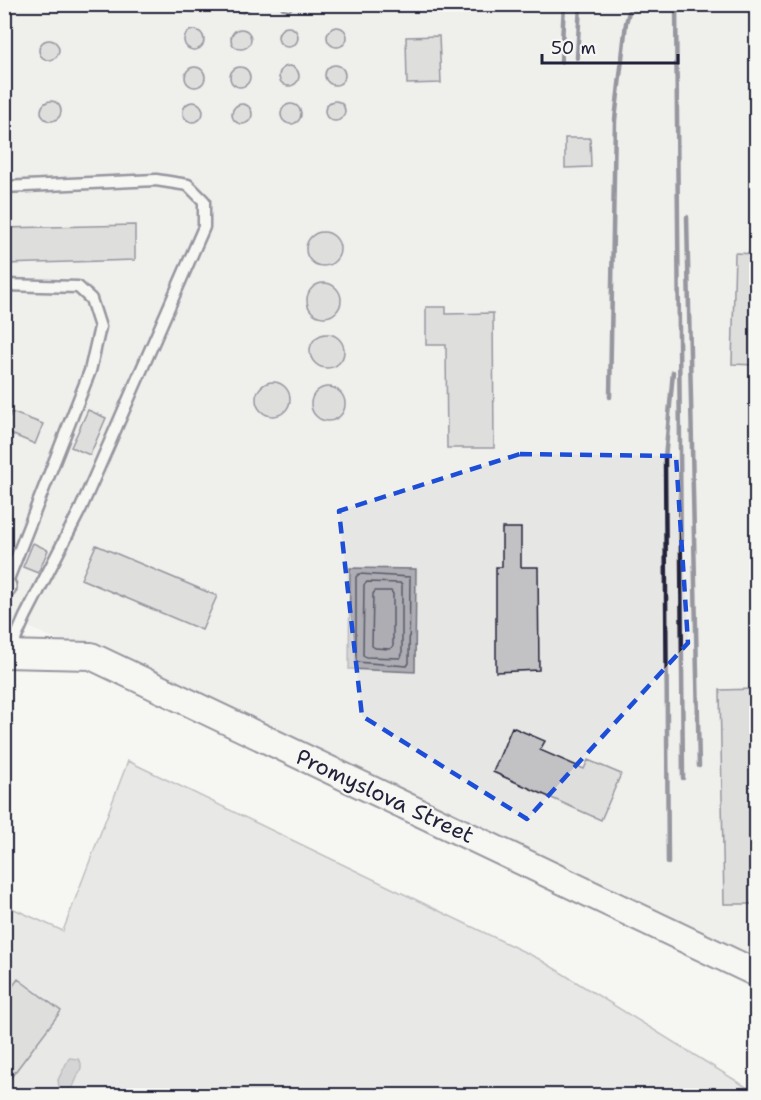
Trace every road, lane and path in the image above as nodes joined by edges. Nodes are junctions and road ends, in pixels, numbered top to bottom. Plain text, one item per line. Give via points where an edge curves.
1 (4, 187) edge
2 (4, 285) edge
3 (4, 587) edge
4 (7, 654) edge
5 (756, 973) edge

1 - 4 lane via 156,180 188,185 204,201 204,227 81,508
2 - 3 lane via 78,287 91,299 100,327 90,371
4 - 5 street, Promyslova Street via 92,656

